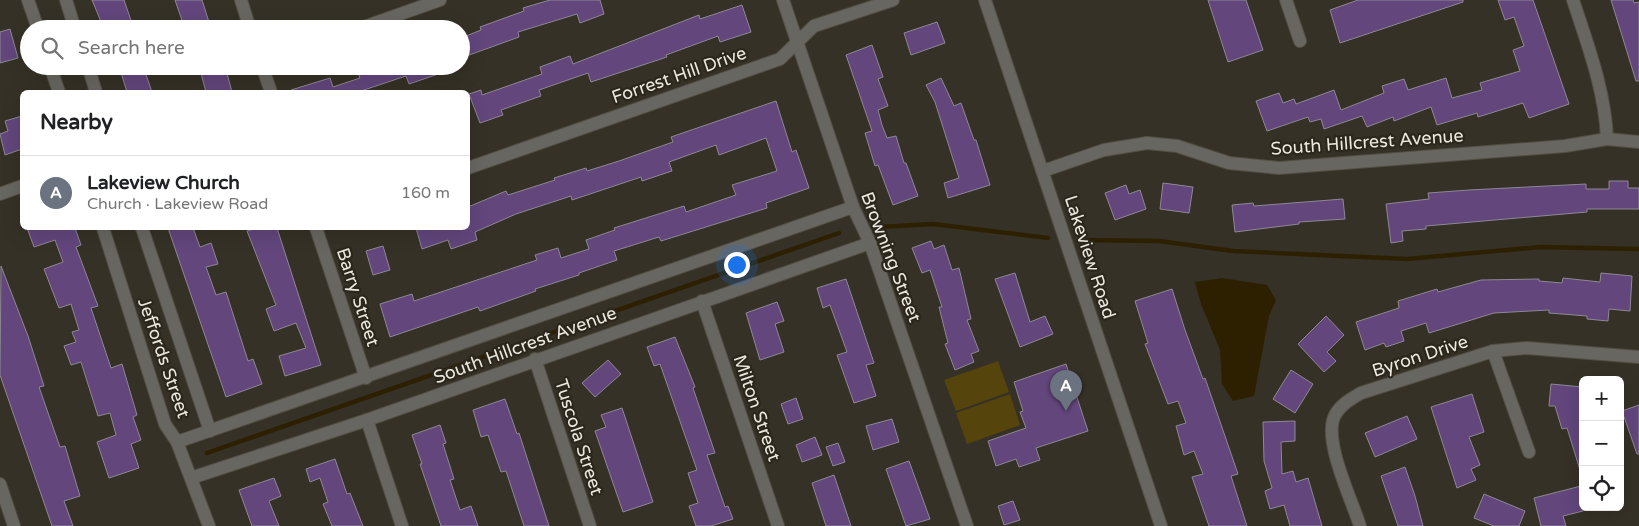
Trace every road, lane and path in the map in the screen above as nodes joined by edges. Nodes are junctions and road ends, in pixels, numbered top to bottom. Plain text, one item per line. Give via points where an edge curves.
1 (28, 0) edge
2 (66, 0) edge
3 (241, 0) edge
4 (440, 0) edge
5 (784, 0) edge
6 (892, 0) edge
7 (985, 0) edge
8 (1286, 0) edge
9 (1573, 0) edge
10 (35, 20) edge
11 (72, 20) edge
12 (247, 20) edge
13 (383, 20) edge
14 (1300, 41) dead end
15 (797, 42) junction
16 (53, 75) edge
17 (91, 75) edge
18 (265, 75) edge
19 (58, 90) edge
20 (95, 90) edge
21 (270, 90) edge
22 (1607, 139) junction
23 (1639, 142) edge
24 (470, 167) edge
25 (1043, 171) junction
26 (20, 187) edge
27 (0, 194) edge
28 (853, 208) junction
29 (104, 230) edge
30 (143, 230) edge
31 (317, 230) edge
32 (870, 243) junction
33 (702, 301) junction
34 (1493, 351) junction
35 (1639, 357) edge
36 (535, 359) junction
37 (366, 378) junction
38 (367, 420) junction
39 (210, 431) junction
40 (177, 442) junction
41 (1529, 452) dead end
42 (191, 478) junction
43 (0, 484) edge
44 (14, 526) edge
45 (209, 526) edge
46 (402, 526) edge
47 (590, 526) edge
48 (778, 526) edge
49 (967, 526) edge
50 (1161, 526) edge
51 (1360, 526) edge

1 - 10 street
2 - 11 street
3 - 12 street
4 - 13 street
5 - 15 street, Browning Street
6 - 15 street, Forrest Hill Drive via 814,26
7 - 25 street, Lakeview Road
8 - 14 street
9 - 22 street via 1598,75 1606,111
15 - 24 street, Forrest Hill Drive via 780,59
15 - 28 street, Browning Street
16 - 19 street
17 - 20 street
18 - 21 street
22 - 23 street, South Hillcrest Avenue
22 - 25 street, South Hillcrest Avenue via 1565,146 1279,168 1229,163 1177,146 1147,143 1104,150
25 - 50 street, Lakeview Road
26 - 27 street
28 - 32 street, Browning Street
28 - 37 street, South Hillcrest Avenue
29 - 40 street, Jeffords Street via 165,424
30 - 39 street, Jeffords Street
31 - 37 street, Barry Street
32 - 33 street, South Hillcrest Avenue
32 - 49 street, Browning Street
33 - 36 street, South Hillcrest Avenue
33 - 48 street, Milton Street
34 - 35 street, Byron Drive via 1527,348
34 - 41 street
34 - 51 street, Byron Drive via 1361,393 1344,404 1335,416 1331,430
36 - 38 street, South Hillcrest Avenue
36 - 47 street, Tuscola Street
37 - 39 street, South Hillcrest Avenue
38 - 42 street, South Hillcrest Avenue
38 - 46 street
39 - 40 street, South Hillcrest Avenue
40 - 42 street, Jeffords Street
42 - 45 street, Jeffords Street
43 - 44 street

